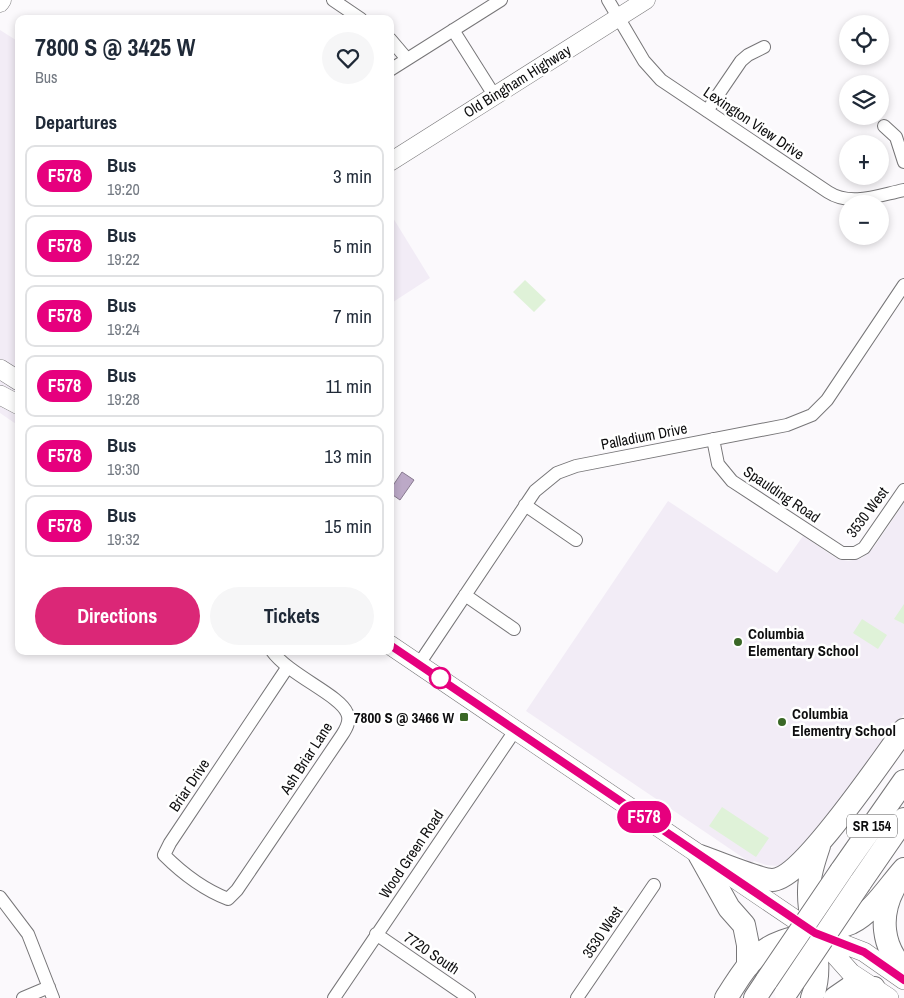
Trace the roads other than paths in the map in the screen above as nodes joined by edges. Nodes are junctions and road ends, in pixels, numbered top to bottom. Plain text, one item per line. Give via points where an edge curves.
1 (334, 0) edge
2 (608, 0) edge
3 (646, 0) edge
4 (498, 1) edge
5 (355, 15) edge
6 (619, 16) junction
7 (453, 30) junction
8 (394, 43) edge
9 (764, 47) dead end
10 (407, 59) junction
11 (394, 67) edge
12 (494, 95) junction
13 (707, 111) junction
14 (884, 126) dead end
15 (394, 159) edge
16 (904, 162) edge
17 (904, 190) edge
18 (904, 286) edge
19 (0, 369) edge
20 (15, 378) edge
21 (0, 395) edge
22 (15, 403) edge
23 (714, 439) junction
24 (904, 490) edge
25 (526, 505) junction
26 (576, 540) dead end
27 (855, 553) joint
28 (465, 595) junction
29 (514, 629) dead end
30 (394, 648) edge
31 (276, 655) edge
32 (419, 664) junction
33 (287, 668) junction
34 (516, 729) junction
35 (904, 730) edge
36 (904, 781) edge
37 (904, 819) edge
38 (819, 845) junction
39 (700, 856) junction
40 (904, 869) edge
41 (654, 885) dead end
42 (0, 897) edge
43 (228, 899) joint
44 (815, 933) junction
45 (376, 934) junction
46 (748, 966) junction
47 (904, 969) edge
48 (904, 980) edge
49 (761, 989) edge
50 (51, 993) edge
51 (882, 993) edge
52 (785, 996) edge
53 (23, 998) edge
54 (334, 998) edge
55 (470, 998) edge
56 (577, 998) edge
57 (726, 998) edge
58 (812, 998) edge
59 (835, 998) edge

1 - 5 street
2 - 6 street, Lexington View Drive
3 - 6 street, Old Bingham Highway
4 - 7 street
6 - 12 street, Old Bingham Highway
6 - 13 street, Lexington View Drive via 627,34 655,74
7 - 10 street
7 - 12 street
8 - 10 street
9 - 13 street via 741,61
10 - 11 street
12 - 15 street, Old Bingham Highway
13 - 17 street, Lexington View Drive via 838,197 855,200
14 - 16 street via 896,137
18 - 23 street, Palladium Drive via 818,410 796,423
19 - 20 main road
21 - 22 main road
23 - 25 street, Palladium Drive via 566,469 542,484
23 - 27 street, Spaulding Road via 718,464 732,481 838,551
24 - 27 street, 3530 West via 870,540
25 - 26 street
25 - 28 street, Palladium Drive
28 - 29 street
28 - 32 street, Palladium Drive
30 - 32 main road
31 - 33 street, Ash Briar Lane
32 - 34 main road
33 - 43 street, Ash Briar Lane via 339,703 347,712 348,723 242,883
33 - 43 street, Briar Drive via 164,855 216,894
34 - 39 main road
34 - 45 street, Wood Green Road
35 - 38 highway
36 - 49 highway, SR 154, bridge
37 - 52 highway, SR 154, bridge
38 - 39 highway via 792,872 771,881
38 - 44 highway via 809,891
39 - 44 main road
39 - 46 highway via 729,908 744,924
40 - 44 highway via 867,912 851,922
40 - 47 highway via 890,896 884,922 893,958
41 - 56 street, 3530 West
42 - 50 street via 28,934
44 - 46 highway via 774,945 755,957
44 - 48 main road via 864,952
44 - 51 main road via 851,973
44 - 58 highway via 817,974
45 - 54 street, Wood Green Road
45 - 55 street, 7720 South
46 - 57 highway
50 - 53 street
51 - 59 highway via 851,987

